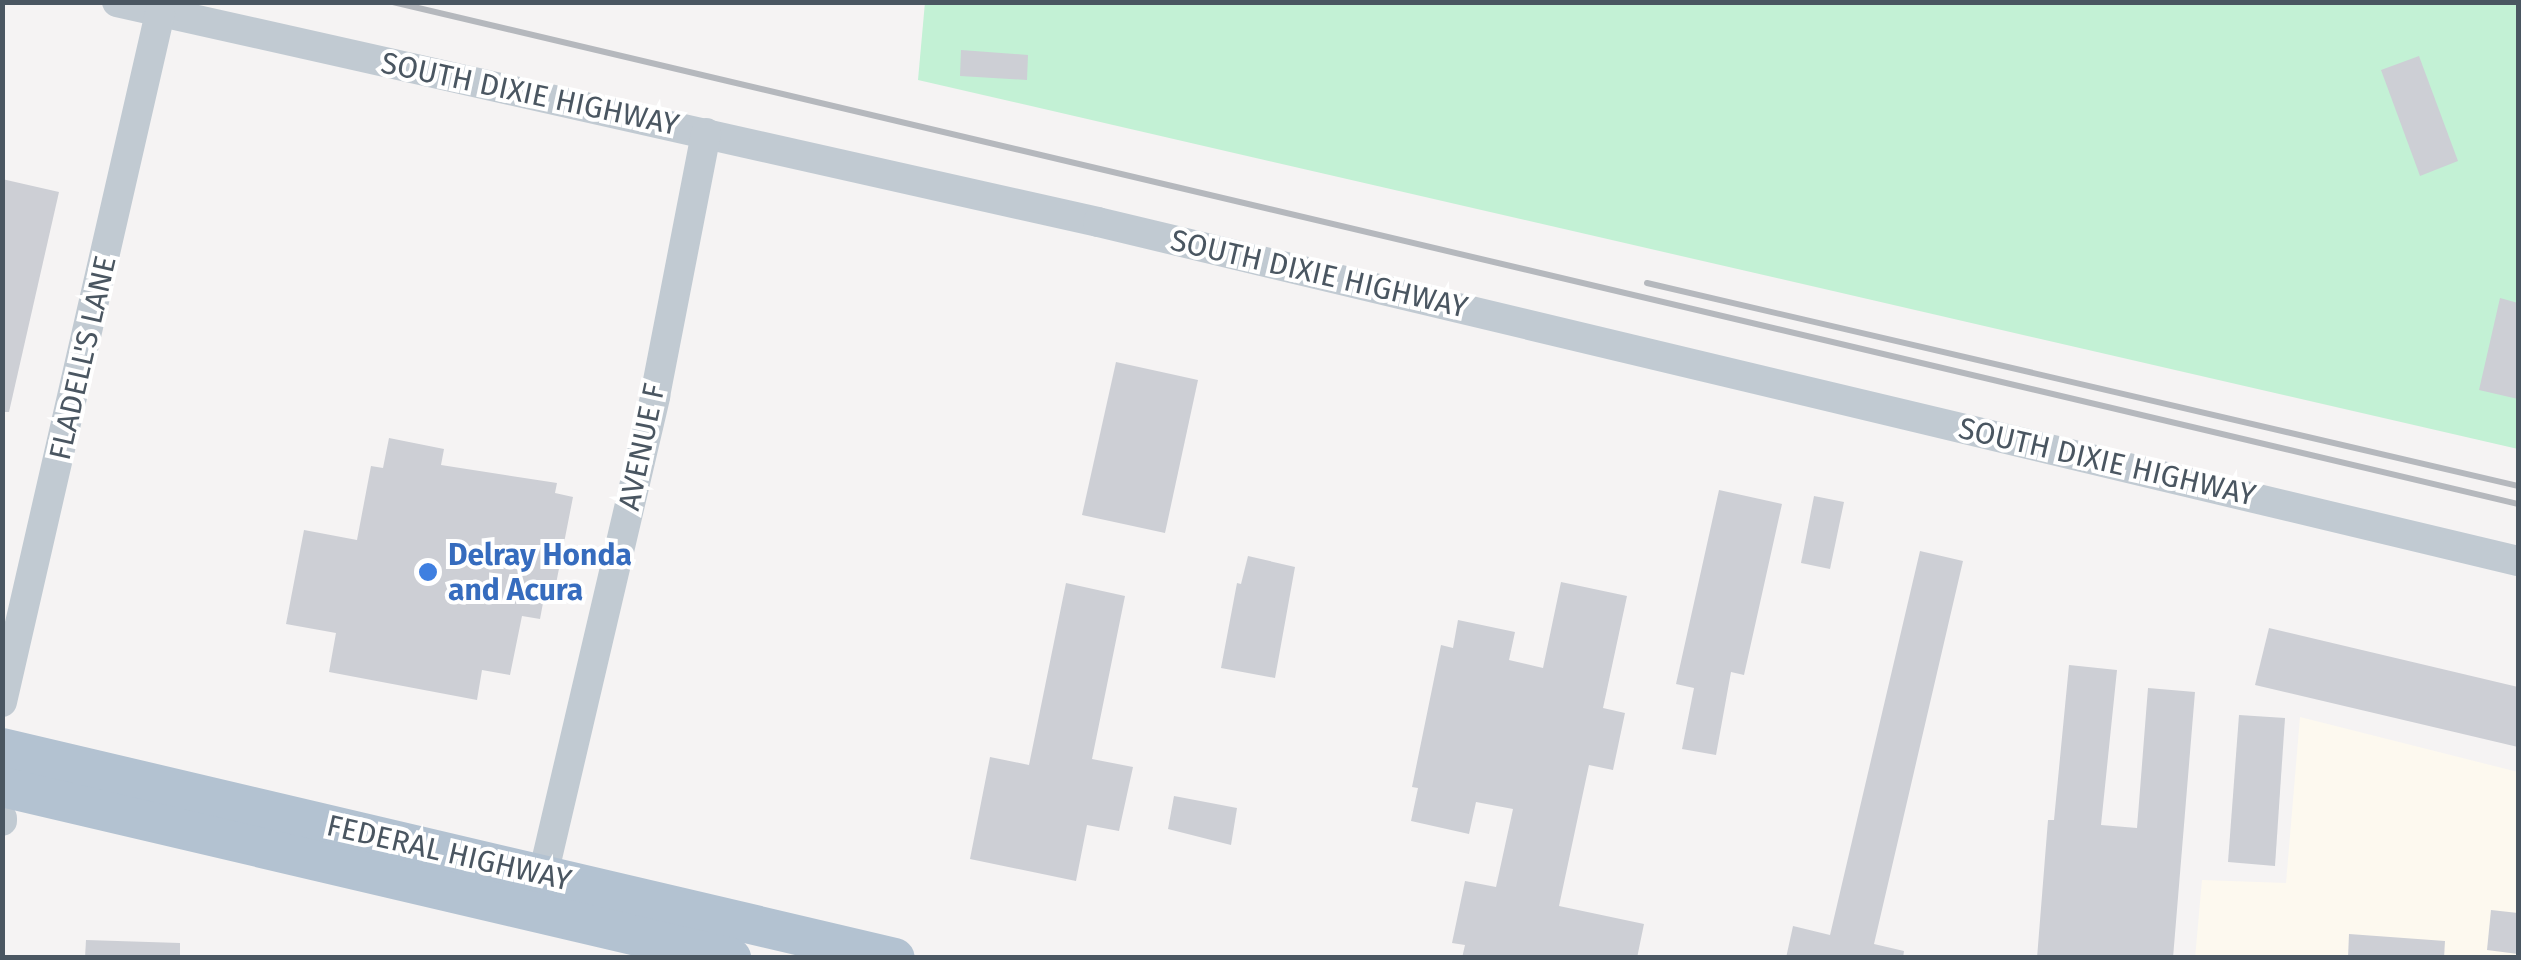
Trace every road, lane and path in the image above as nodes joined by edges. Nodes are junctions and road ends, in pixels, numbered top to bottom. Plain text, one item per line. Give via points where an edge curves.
1 (117, 2) edge
2 (160, 12) junction
3 (706, 134) junction
4 (2518, 560) edge
5 (2, 702) edge
6 (2, 748) edge
7 (2, 787) edge
8 (543, 875) junction
9 (731, 958) edge
10 (895, 958) edge

1 - 2 street, SOUTH DIXIE HIGHWAY
2 - 3 street, SOUTH DIXIE HIGHWAY
2 - 5 street, FLADELL'S LANE
3 - 4 street, SOUTH DIXIE HIGHWAY
3 - 8 street, AVENUE F via 654,396
6 - 8 main road, FEDERAL HIGHWAY
7 - 9 main road, FEDERAL HIGHWAY
8 - 10 main road, FEDERAL HIGHWAY

